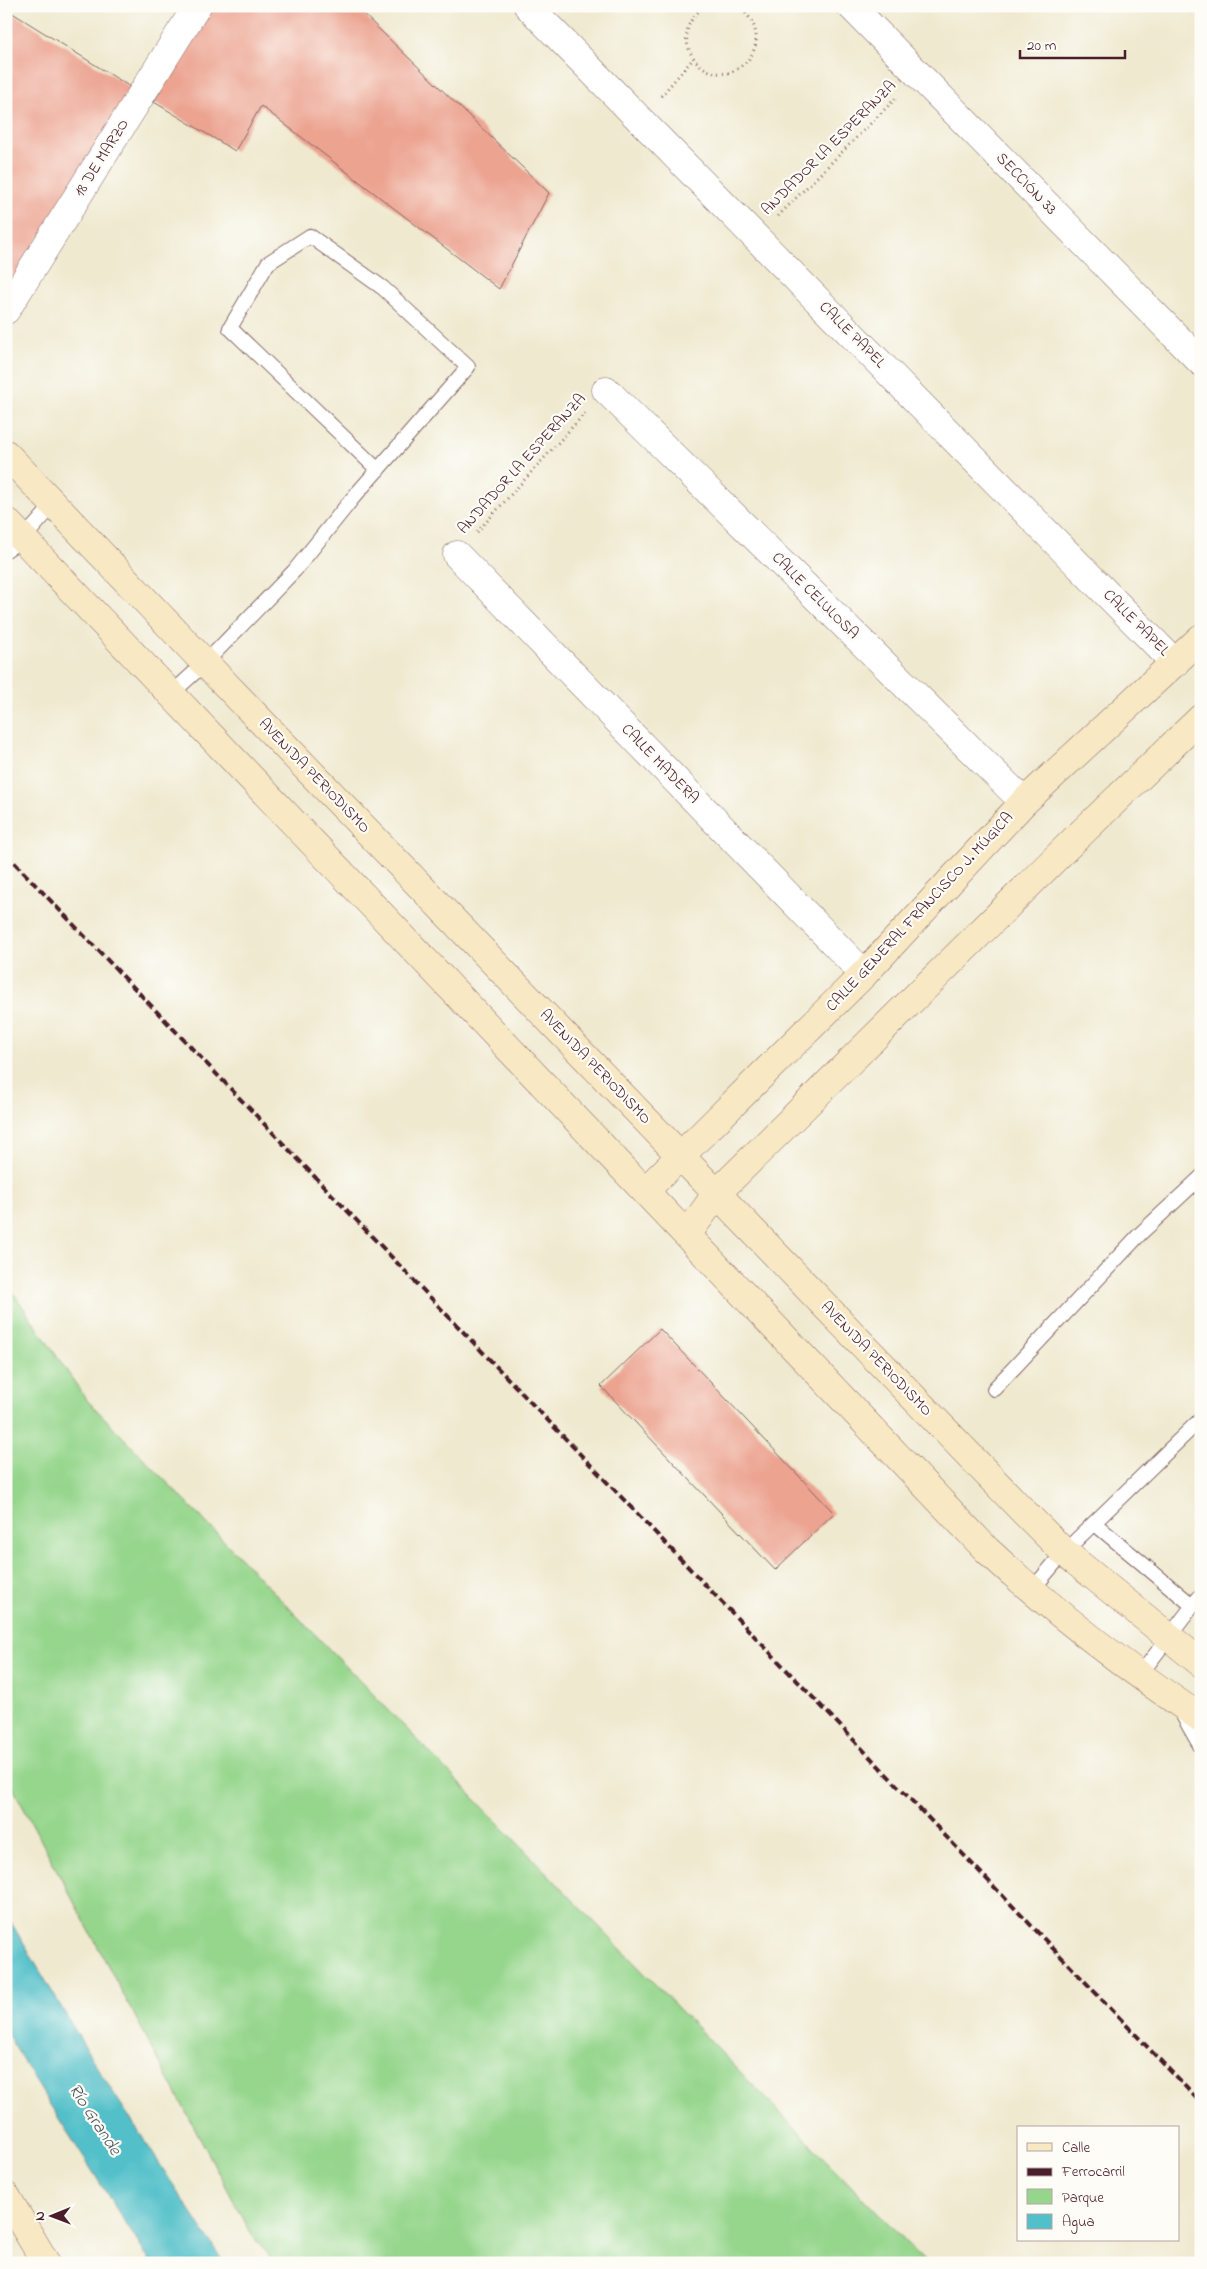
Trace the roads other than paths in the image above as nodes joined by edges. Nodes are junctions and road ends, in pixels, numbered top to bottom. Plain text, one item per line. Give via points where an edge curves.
1 (197, 6) edge
2 (528, 6) edge
3 (851, 6) edge
4 (6, 310) edge
5 (1201, 362) edge
6 (606, 390) road end
7 (6, 454) edge
8 (378, 470) junction
9 (54, 504) junction
10 (12, 537) edge
11 (456, 555) road end
12 (1201, 638) edge
13 (205, 663) junction
14 (1175, 663) junction
15 (172, 694) junction
16 (1201, 718) edge
17 (1024, 802) junction
18 (864, 974) junction
19 (681, 1156) junction
20 (1201, 1177) edge
21 (645, 1191) junction
22 (717, 1193) junction
23 (687, 1235) junction
24 (994, 1388) dead end
25 (1201, 1419) edge
26 (1094, 1523) junction
27 (1064, 1552) junction
28 (1031, 1591) junction
29 (1197, 1601) edge
30 (1168, 1638) junction
31 (1201, 1663) edge
32 (1139, 1676) junction
33 (1174, 1700) junction
34 (1201, 1718) edge
35 (1201, 1747) edge
36 (6, 2196) edge
37 (46, 2263) edge

1 - 4 street, 18 DE MARZO
2 - 14 street, CALLE PAPEL
3 - 5 street, SECCIÓN 33
6 - 17 street, CALLE CELULOSA
7 - 9 street, AVENIDA PERIODISMO
8 - 8 lane via 230,328 268,263 310,236 383,288 468,367
8 - 13 lane via 295,570
9 - 10 lane
9 - 13 street, AVENIDA PERIODISMO
10 - 15 street
11 - 18 street, CALLE MADERA
12 - 14 street, CALLE GENERAL FRANCISCO J. MÚGICA
13 - 15 lane
13 - 19 street, AVENIDA PERIODISMO
14 - 17 street, CALLE GENERAL FRANCISCO J. MÚGICA
15 - 21 street
16 - 22 street
17 - 18 street, CALLE GENERAL FRANCISCO J. MÚGICA
18 - 19 street, CALLE GENERAL FRANCISCO J. MÚGICA
19 - 21 street, CALLE GENERAL FRANCISCO J. MÚGICA
19 - 22 street, AVENIDA PERIODISMO
20 - 24 lane via 1140,1234
21 - 23 street
22 - 23 street
22 - 27 street, AVENIDA PERIODISMO
23 - 28 street via 987,1550
25 - 26 lane
26 - 27 lane
26 - 29 lane
27 - 28 lane
27 - 30 street, AVENIDA PERIODISMO
28 - 32 street
29 - 30 lane
30 - 31 street, AVENIDA PERIODISMO
30 - 32 lane
32 - 33 street
33 - 34 street
33 - 35 lane
36 - 37 street

